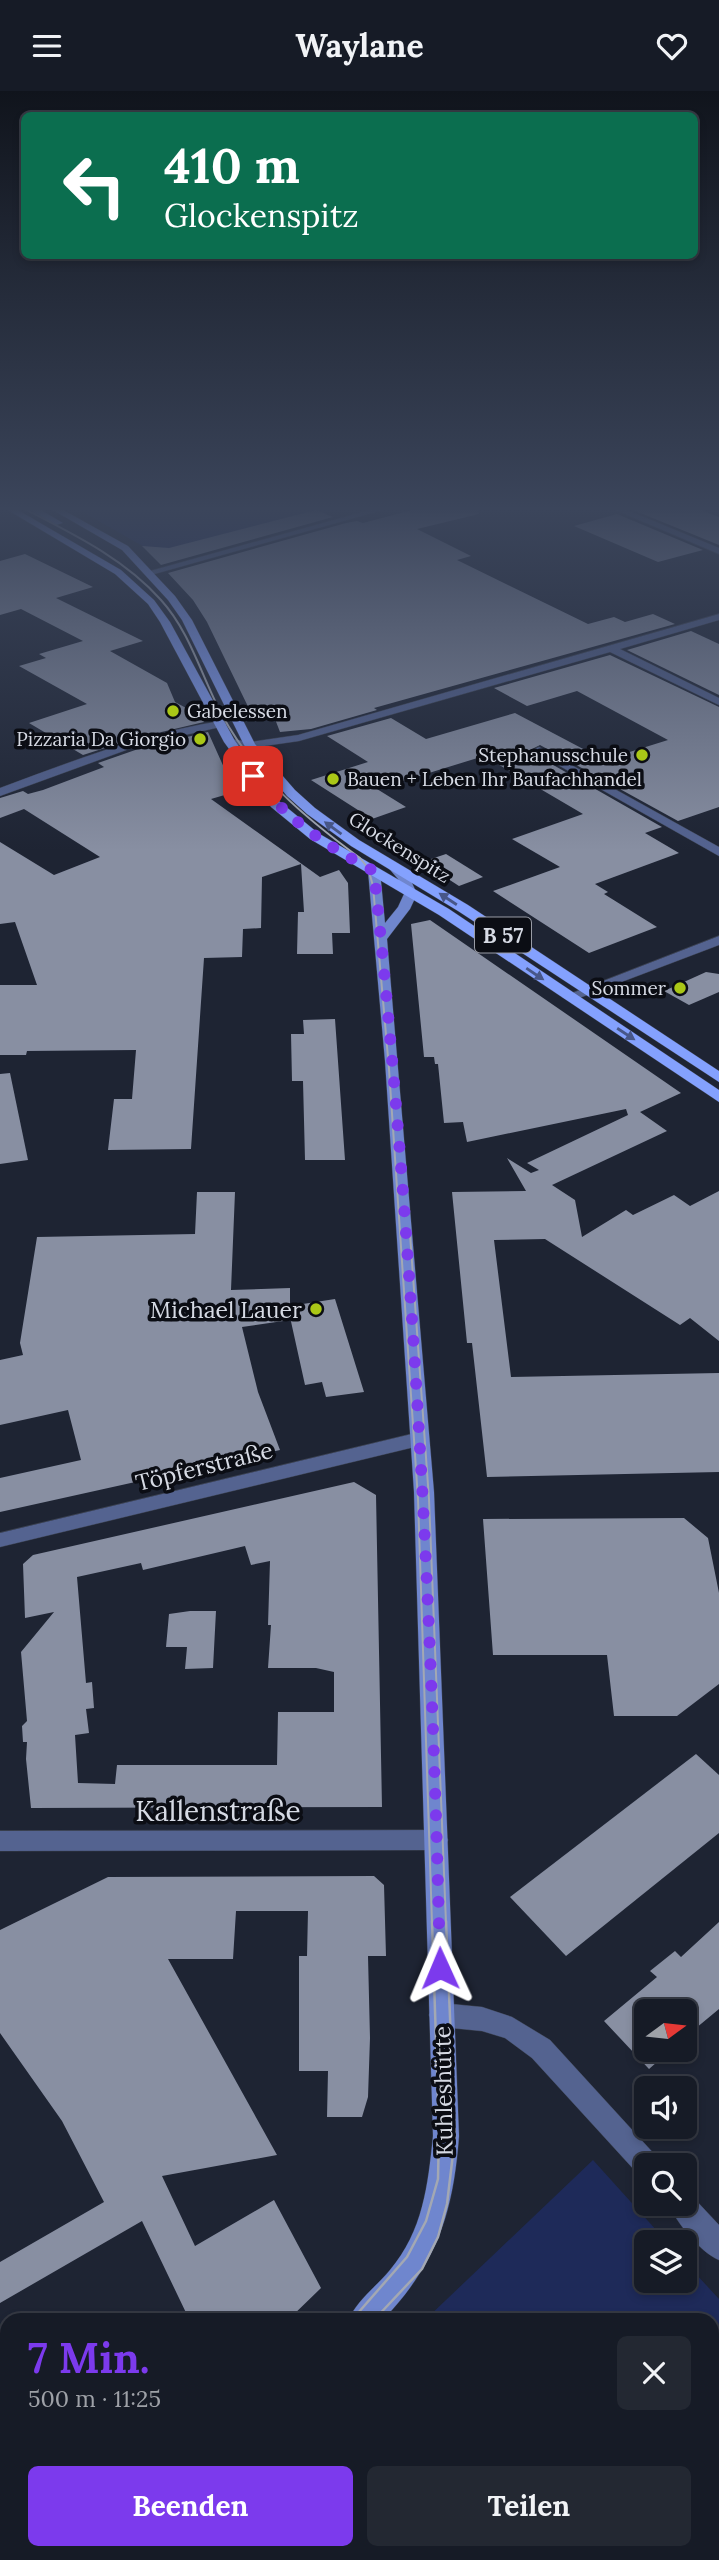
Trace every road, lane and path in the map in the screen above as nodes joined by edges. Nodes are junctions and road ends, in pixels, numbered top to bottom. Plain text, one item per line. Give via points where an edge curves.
1 (164, 621) edge
2 (188, 621) edge
3 (704, 621) edge
4 (611, 648) junction
5 (719, 702) edge
6 (221, 724) junction
7 (230, 742) junction
8 (250, 745) junction
9 (539, 750) dead end
10 (0, 792) edge
11 (719, 852) edge
12 (391, 864) junction
13 (374, 871) junction
14 (412, 892) junction
15 (381, 938) junction
16 (719, 940) edge
17 (701, 947) junction
18 (719, 955) edge
19 (586, 991) junction
20 (569, 997) junction
21 (719, 1079) edge
22 (719, 1097) edge
23 (420, 1439) junction
24 (0, 1540) edge
25 (437, 1840) junction
26 (0, 1841) edge
27 (441, 2015) junction
28 (636, 2153) edge
29 (692, 2216) edge
30 (719, 2246) edge
31 (370, 2313) edge

1 - 6 main road, Glockenspitz / B 57
2 - 8 main road, Glockenspitz / B 57
3 - 4 street
4 - 5 street
4 - 8 street via 299,738
6 - 7 main road, Glockenspitz / B 57
6 - 10 street via 150,737
7 - 8 street
7 - 13 main road, Glockenspitz / B 57 via 275,804 314,836
12 -> 8 main road, Glockenspitz / B 57 via 311,811
9 - 11 street
12 - 14 street
19 -> 12 main road, Glockenspitz / B 57
13 - 14 main road, Glockenspitz / B 57
13 - 15 street, Kuhleshütte
14 - 15 street via 410,902
14 -> 20 main road, Glockenspitz / B 57
15 - 23 street, Kuhleshütte
16 - 17 street
17 - 18 street
17 - 19 street
19 - 20 street
19 - 21 main road, Glockenspitz / B 57
20 -> 22 main road, Glockenspitz / B 57
23 - 24 street, Töpferstraße
23 - 25 street, Kuhleshütte
25 - 26 street, Kallenstraße
25 - 27 street, Kuhleshütte
27 - 28 street via 482,2019 512,2029 541,2049
27 - 31 street, Kuhleshütte via 446,2136 443,2188 421,2251
29 - 30 street

